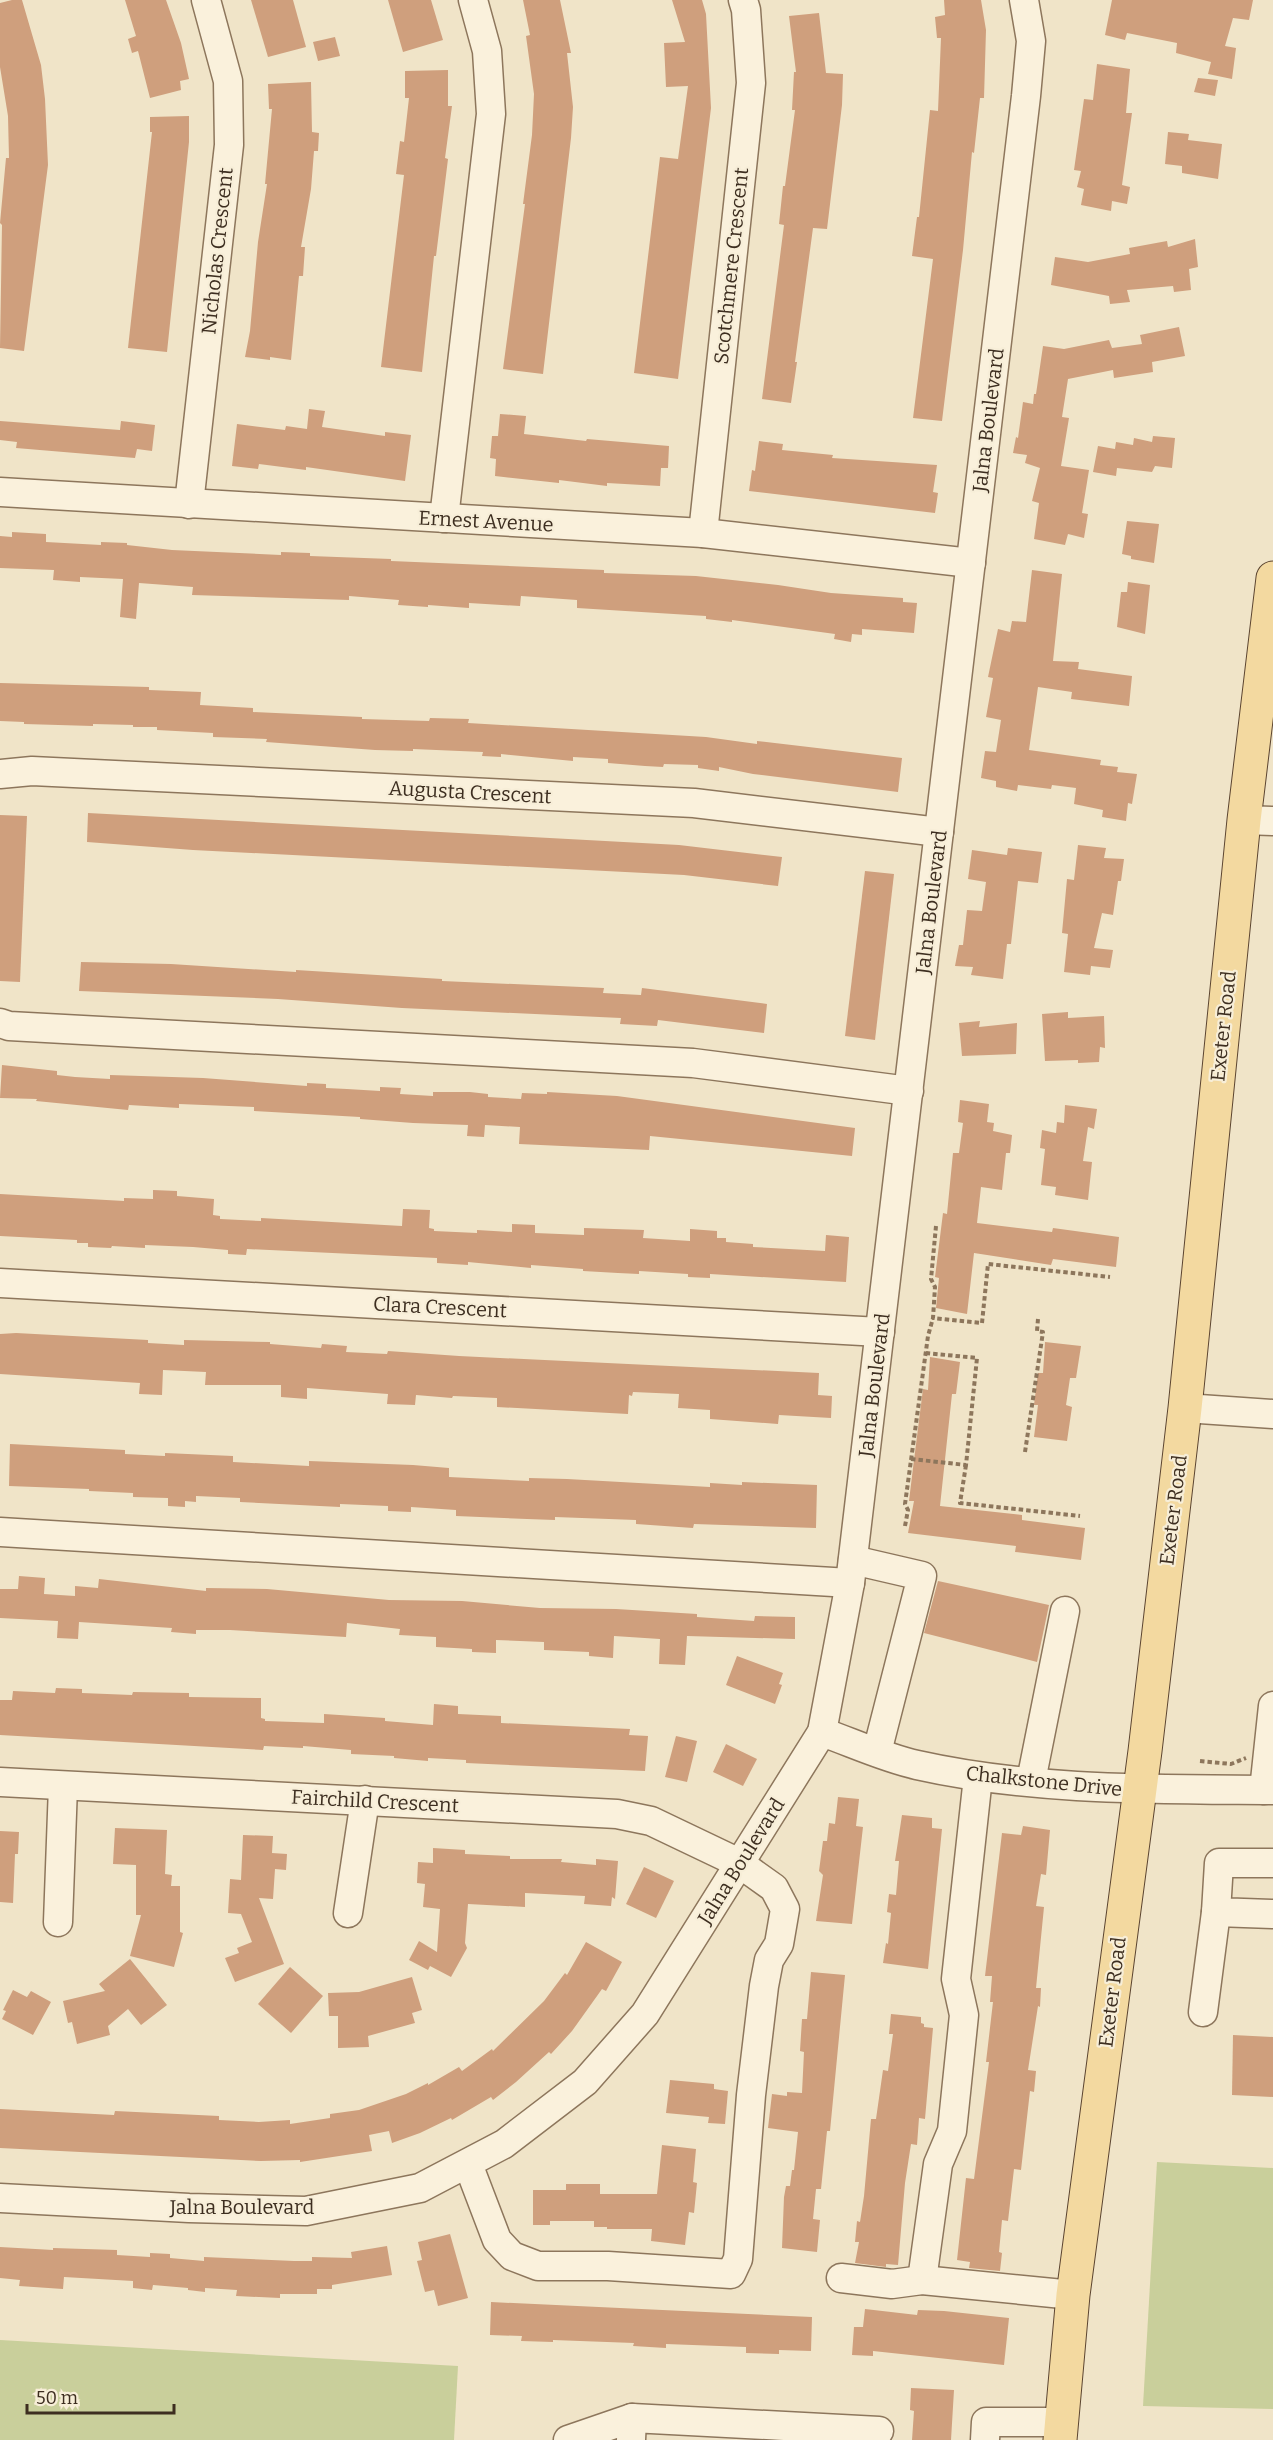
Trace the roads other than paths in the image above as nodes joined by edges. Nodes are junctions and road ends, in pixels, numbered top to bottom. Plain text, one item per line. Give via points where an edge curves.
1 (206, 0) edge
2 (473, 0) edge
3 (743, 0) edge
4 (1024, 0) edge
5 (0, 492) edge
6 (189, 504) junction
7 (444, 518) junction
8 (703, 533) junction
9 (971, 563) junction
10 (1273, 578) edge
11 (1268, 665) edge
12 (0, 774) edge
13 (1258, 821) edge
14 (939, 832) junction
15 (0, 1023) edge
16 (909, 1091) junction
17 (0, 1283) edge
18 (880, 1332) junction
19 (1185, 1408) junction
20 (1273, 1414) edge
21 (0, 1532) edge
22 (852, 1571) junction
23 (1065, 1611) dead end
24 (1273, 1706) edge
25 (822, 1732) junction
26 (877, 1752) junction
27 (978, 1777) junction
28 (1031, 1781) junction
29 (0, 1782) edge
30 (63, 1786) junction
31 (1139, 1790) junction
32 (1268, 1790) edge
33 (365, 1800) junction
34 (739, 1863) junction
35 (1273, 1863) edge
36 (1216, 1912) junction
37 (348, 1913) dead end
38 (1273, 1914) edge
39 (58, 1922) dead end
40 (1203, 2012) dead end
41 (468, 2164) junction
42 (0, 2198) edge
43 (841, 2278) dead end
44 (922, 2280) junction
45 (1073, 2295) junction
46 (631, 2429) edge
47 (879, 2431) dead end
48 (1061, 2431) edge
49 (568, 2440) edge
50 (985, 2440) edge

1 - 6 street, Nicholas Crescent via 228,81 229,145
2 - 7 street via 487,51 491,114
3 - 8 street, Scotchmere Crescent via 751,83
4 - 9 street, Jalna Boulevard via 1030,41 1026,96
5 - 6 street, Ernest Avenue
6 - 7 street, Ernest Avenue
7 - 8 street, Ernest Avenue
8 - 9 street, Ernest Avenue
9 - 14 street, Jalna Boulevard
10 - 11 main road, Exeter Road
11 - 13 main road, Exeter Road
12 - 14 street, Augusta Crescent via 44,771 694,803
13 - 19 main road, Exeter Road
14 - 16 street, Jalna Boulevard
15 - 16 street via 693,1063
16 - 18 street, Jalna Boulevard
17 - 18 street, Clara Crescent
18 - 22 street, Jalna Boulevard
19 - 20 street
19 - 31 main road, Exeter Road
21 - 22 street
22 - 25 street, Jalna Boulevard
22 - 26 street via 922,1576
23 - 28 street
24 - 32 street
25 - 26 street, Chalkstone Drive
25 - 34 street, Jalna Boulevard
26 - 27 street, Chalkstone Drive via 915,1765
27 - 28 street, Chalkstone Drive
27 - 44 street via 956,1979 964,2015 952,2131 938,2164
28 - 31 street, Chalkstone Drive
29 - 30 street, Fairchild Crescent
30 - 33 street, Fairchild Crescent
30 - 39 street
31 - 32 street, Chalkstone Drive
31 - 45 main road, Exeter Road
33 - 34 street, Fairchild Crescent via 617,1814 651,1821
33 - 37 street
34 - 41 street, Jalna Boulevard via 645,2014 585,2082 504,2144
34 - 41 street, Fairchild Crescent via 774,1888 785,1909 779,1944 769,1960 764,1986 738,2259 731,2274 538,2266 512,2256 497,2240
35 - 36 street via 1219,1863
36 - 38 street
36 - 40 street
41 - 42 street, Jalna Boulevard via 420,2188 306,2211
43 - 44 street via 892,2284
44 - 45 street
45 - 48 main road, Exeter Road
46 - 47 street
46 - 49 street
48 - 50 street via 986,2422

